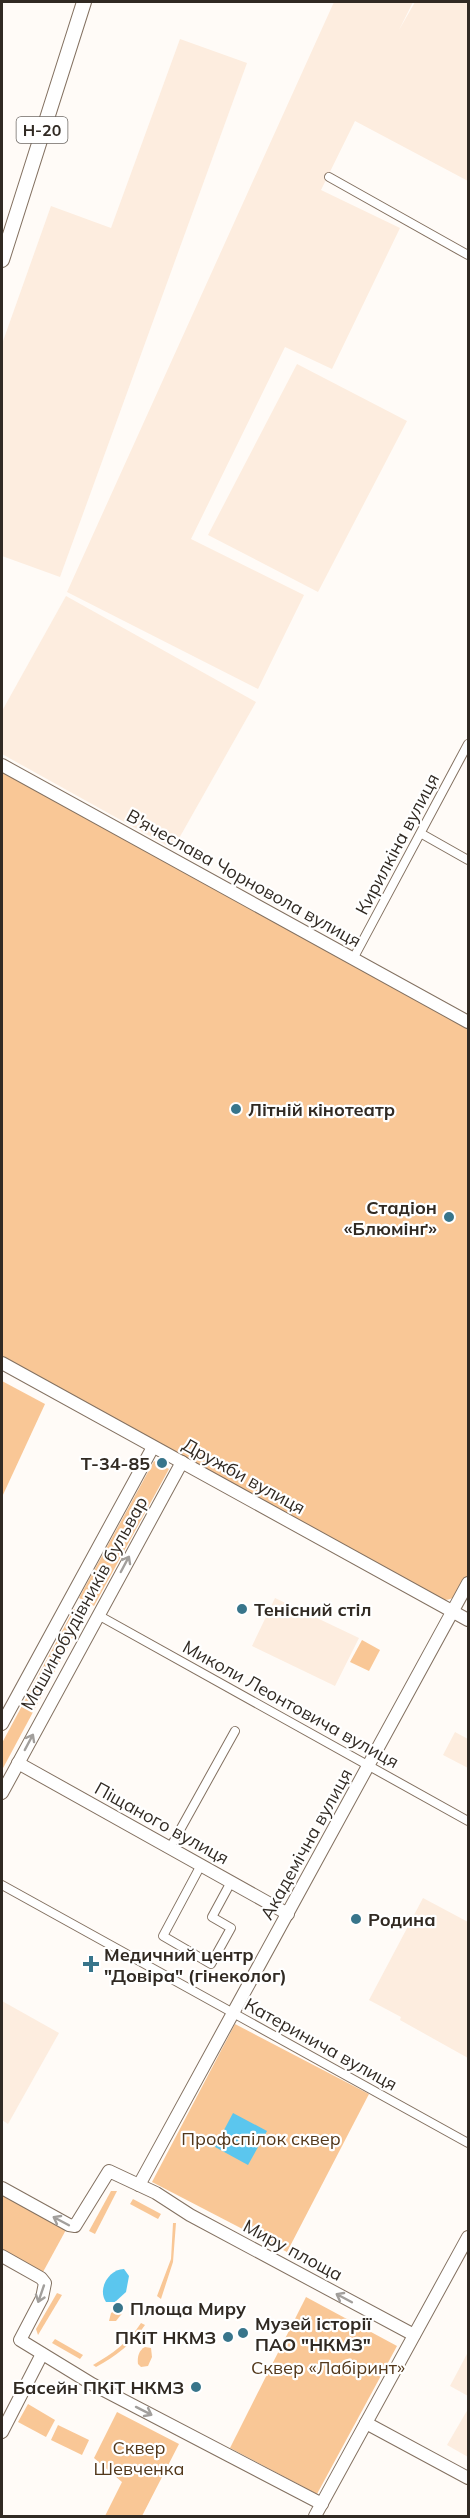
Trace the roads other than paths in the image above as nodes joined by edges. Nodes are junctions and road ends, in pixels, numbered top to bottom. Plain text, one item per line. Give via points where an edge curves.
1 (84, 2) edge
2 (329, 177) dead end
3 (468, 255) edge
4 (2, 260) edge
5 (468, 744) edge
6 (2, 765) edge
7 (422, 834) junction
8 (468, 860) edge
9 (353, 958) junction
10 (468, 1022) edge
11 (2, 1363) edge
12 (153, 1447) junction
13 (182, 1462) junction
14 (468, 1583) edge
15 (453, 1611) junction
16 (98, 1616) junction
17 (468, 1620) edge
18 (2, 1724) edge
19 (235, 1731) dead end
20 (18, 1763) junction
21 (370, 1766) junction
22 (2, 1793) edge
23 (468, 1821) edge
24 (170, 1848) junction
25 (201, 1865) junction
26 (231, 1882) junction
27 (2, 1885) edge
28 (288, 1914) junction
29 (232, 2014) junction
30 (468, 2143) edge
31 (139, 2185) junction
32 (2, 2188) edge
33 (468, 2237) edge
34 (2, 2256) edge
35 (414, 2335) junction
36 (42, 2354) junction
37 (366, 2423) junction
38 (2, 2433) edge
39 (468, 2478) edge
40 (322, 2504) junction
41 (315, 2517) edge

1 - 4 main road, Н-20
2 - 3 street
5 - 7 street, Кирилкіна вулиця
6 - 9 street, В'ячеслава Чорновола вулиця
7 - 8 street
7 - 9 street, Кирилкіна вулиця
9 - 10 street, В'ячеслава Чорновола вулиця
11 - 12 street, Дружби вулиця
12 - 13 street, Дружби вулиця
12 - 18 street, Машинобудівників бульвар
13 - 15 street, Дружби вулиця
16 -> 13 street, Машинобудівників бульвар
14 - 15 street, Академічна вулиця
15 - 17 street, Дружби вулиця
15 - 21 street, Академічна вулиця
20 -> 16 street, Машинобудівників бульвар
16 - 21 street, Миколи Леонтовича вулиця
19 - 24 street
20 - 22 street, Машинобудівників бульвар
20 - 24 street, Піщаного вулиця
21 - 23 street, Миколи Леонтовича вулиця
21 - 28 street, Академічна вулиця
24 - 25 street, Піщаного вулиця
25 - 26 street, Піщаного вулиця
25 - 26 street via 163,1936 211,1964 231,1929 212,1917
26 - 28 street, Піщаного вулиця
27 - 29 street, Катеринича вулиця
28 - 29 street, Академічна вулиця
29 - 30 street, Катеринича вулиця
29 - 31 street, Академічна вулиця
31 -> 32 street, Миру площа via 109,2171 77,2224 71,2226
35 -> 31 street, Миру площа
33 - 35 street
34 -> 36 street via 45,2283 42,2298 20,2340
35 - 37 street
36 - 38 street
36 -> 40 street
37 - 39 street
37 - 40 street
40 - 41 street

